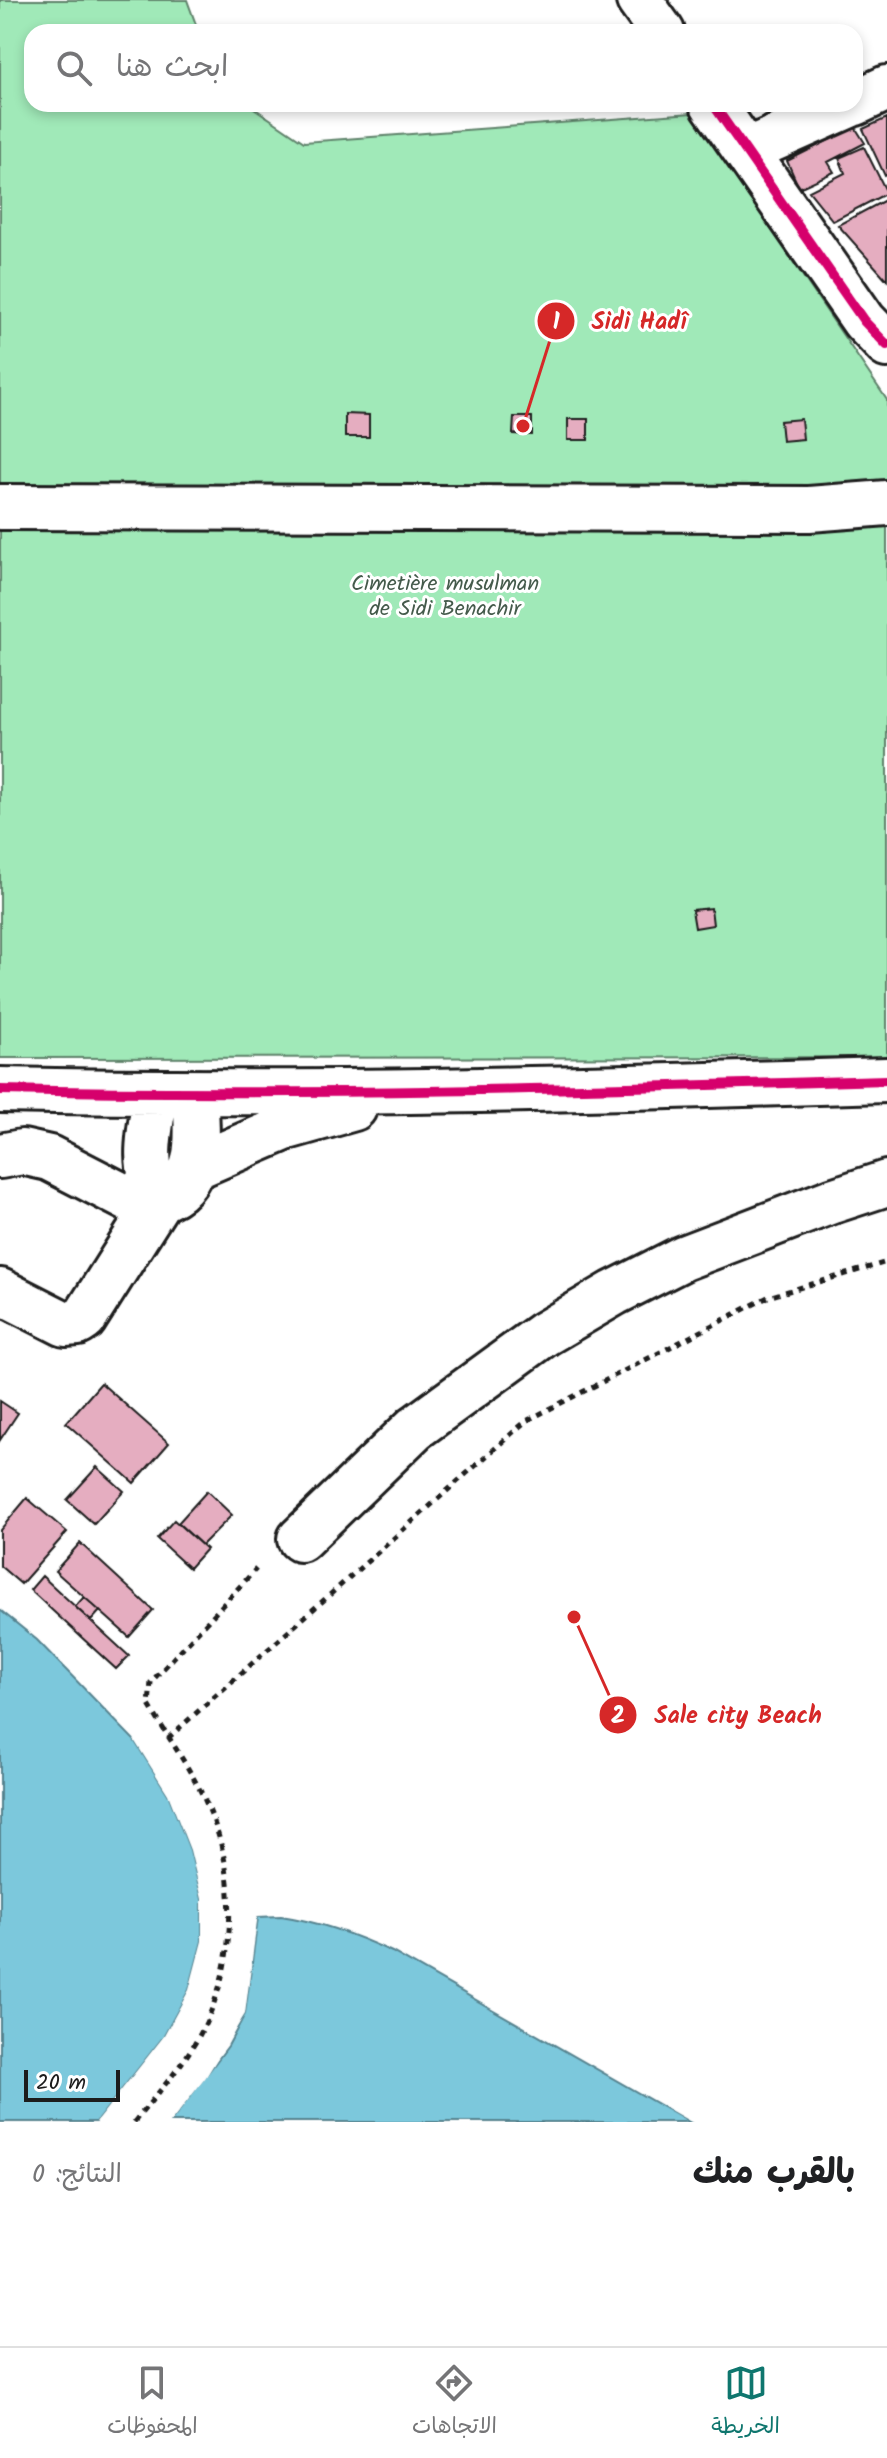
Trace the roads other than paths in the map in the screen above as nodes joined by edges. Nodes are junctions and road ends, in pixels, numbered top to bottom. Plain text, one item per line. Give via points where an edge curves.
1 (639, 0) edge
2 (656, 24) edge
3 (887, 88) edge
4 (863, 99) edge
5 (719, 112) edge
6 (833, 112) edge
7 (746, 151) junction
8 (887, 345) edge
9 (887, 503) edge
10 (0, 507) edge
11 (887, 1080) edge
12 (0, 1090) edge
13 (410, 1092) junction
14 (176, 1093) junction
15 (0, 1156) edge
16 (192, 1168) junction
17 (887, 1183) edge
18 (156, 1205) junction
19 (0, 1291) edge
20 (300, 1539) dead end

1 - 2 street
3 - 4 street
5 - 7 street
6 - 7 street
7 - 8 street via 864,321
9 - 10 street via 809,509
11 - 13 street
12 - 14 street
13 - 14 street
13 - 16 street via 287,1127
14 - 16 street via 197,1133
14 - 18 street via 147,1156
15 - 18 street via 41,1155
16 - 18 street via 181,1189
17 - 20 street via 683,1258 544,1334 415,1428
18 - 19 street via 78,1323 65,1324

